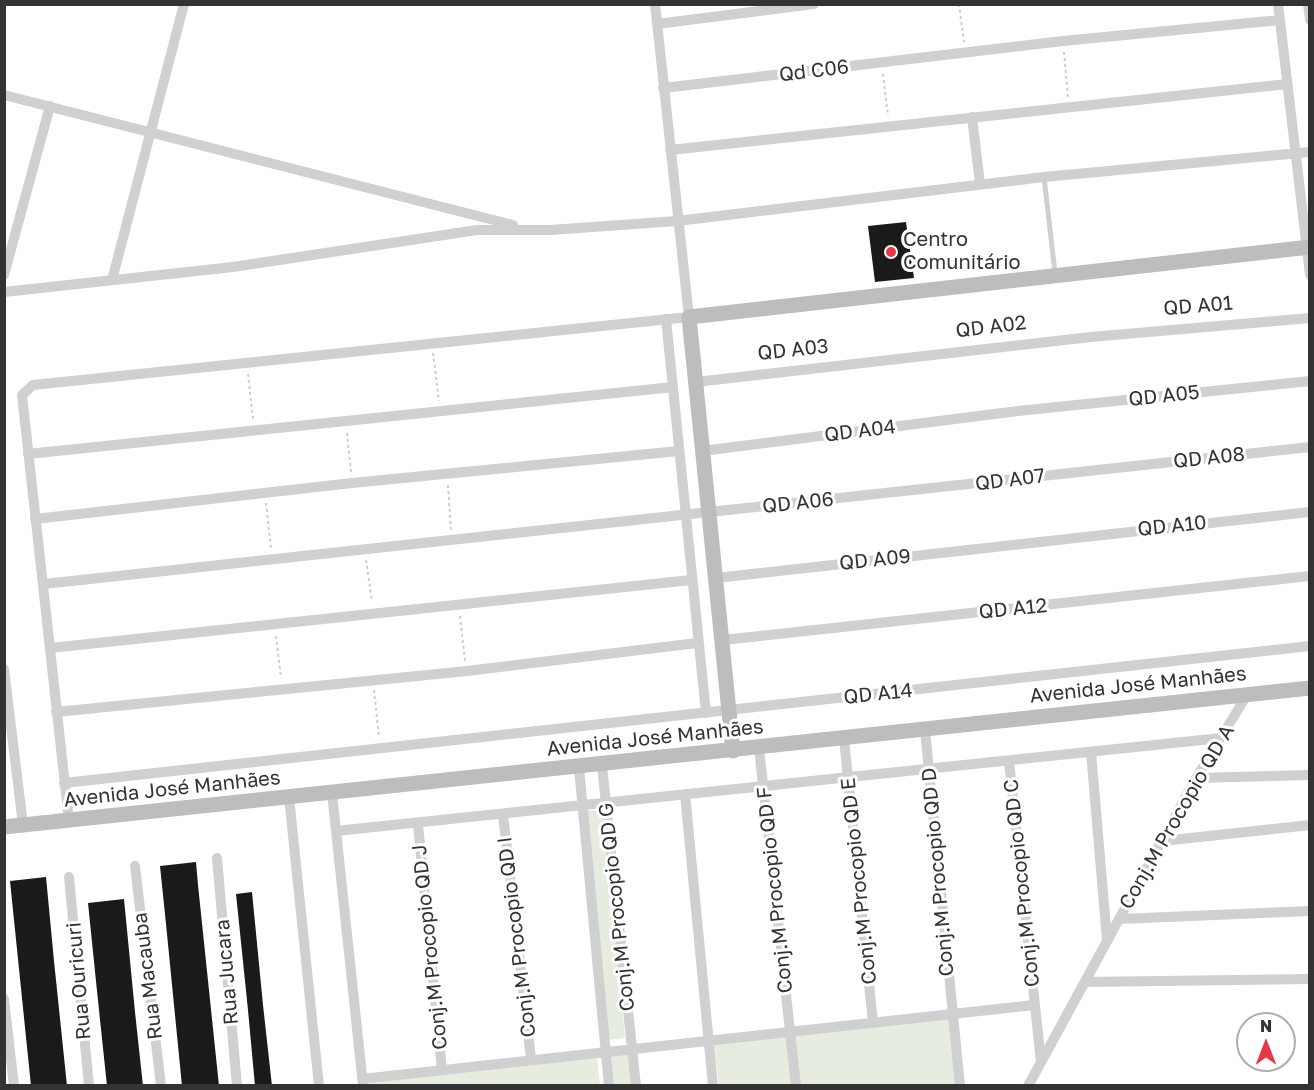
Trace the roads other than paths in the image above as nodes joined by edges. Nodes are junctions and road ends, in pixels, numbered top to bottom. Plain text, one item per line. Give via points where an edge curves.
1 (184, 4) edge
2 (655, 4) edge
3 (814, 4) edge
4 (1278, 4) edge
5 (1308, 4) edge
6 (1309, 18) edge
7 (1280, 20) junction
8 (657, 24) junction
9 (1287, 84) junction
10 (663, 88) junction
11 (4, 95) edge
12 (50, 106) junction
13 (972, 117) junction
14 (152, 131) junction
15 (670, 150) junction
16 (1310, 152) edge
17 (1296, 153) junction
18 (1044, 177) junction
19 (980, 184) junction
20 (677, 220) junction
21 (524, 228) junction
22 (1308, 247) edge
23 (4, 275) edge
24 (1055, 275) junction
25 (1310, 275) edge
26 (112, 280) junction
27 (4, 291) edge
28 (689, 317) junction
29 (1310, 318) edge
30 (666, 319) junction
31 (1091, 337) joint
32 (895, 359) joint
33 (1310, 381) edge
34 (696, 382) junction
35 (673, 387) junction
36 (1018, 411) joint
37 (1310, 447) edge
38 (679, 451) junction
39 (702, 451) junction
40 (28, 454) junction
41 (1108, 468) joint
42 (911, 491) joint
43 (1310, 512) edge
44 (709, 513) junction
45 (685, 516) junction
46 (35, 519) junction
47 (1035, 542) joint
48 (1310, 576) edge
49 (716, 578) junction
50 (691, 580) junction
51 (44, 584) junction
52 (723, 640) junction
53 (697, 644) junction
54 (1310, 646) edge
55 (50, 648) junction
56 (4, 669) edge
57 (1310, 688) edge
58 (1247, 695) junction
59 (729, 710) junction
60 (56, 712) junction
61 (706, 713) junction
62 (925, 730) junction
63 (1221, 738) junction
64 (844, 739) junction
65 (759, 748) junction
66 (733, 751) junction
67 (1091, 752) junction
68 (1009, 761) junction
69 (602, 765) junction
70 (579, 768) junction
71 (928, 770) junction
72 (1310, 775) edge
73 (1196, 778) junction
74 (849, 779) junction
75 (64, 783) junction
76 (764, 785) junction
77 (332, 793) junction
78 (685, 794) junction
79 (289, 797) junction
80 (606, 804) junction
81 (583, 805) junction
82 (503, 815) junction
83 (69, 821) junction
84 (418, 824) junction
85 (23, 825) junction
86 (1310, 825) edge
87 (4, 827) edge
88 (336, 831) junction
89 (1163, 841) junction
90 (217, 858) dead end
91 (135, 866) dead end
92 (69, 877) dead end
93 (1310, 911) edge
94 (1119, 919) junction
95 (1107, 940) junction
96 (1310, 979) edge
97 (1085, 982) junction
98 (4, 999) edge
99 (1034, 1005) junction
100 (952, 1014) junction
101 (873, 1023) junction
102 (790, 1032) junction
103 (708, 1041) junction
104 (632, 1049) junction
105 (606, 1052) junction
106 (531, 1059) junction
107 (1041, 1062) junction
108 (442, 1070) junction
109 (362, 1082) edge
110 (14, 1086) edge
111 (89, 1086) edge
112 (161, 1086) edge
113 (237, 1086) edge
114 (319, 1086) edge
115 (609, 1086) edge
116 (636, 1086) edge
117 (713, 1086) edge
118 (796, 1086) edge
119 (960, 1086) edge
120 (1028, 1086) edge

1 - 14 street
2 - 8 street
3 - 8 street
4 - 7 street
5 - 6 street
7 - 9 street
7 - 10 street, Qd C06
8 - 10 street
9 - 13 street
9 - 17 street
10 - 15 street
11 - 12 street
12 - 14 street
12 - 23 street
13 - 15 street
13 - 19 street
14 - 21 street
14 - 26 street
15 - 20 street
16 - 17 street
17 - 18 street
17 - 22 street
18 - 19 street
18 - 24 lane
19 - 20 street
20 - 21 street via 550,230
20 - 28 street
21 - 26 street via 477,230 233,267
22 - 24 street
22 - 25 street
24 - 28 street
26 - 27 street
28 - 30 street
28 - 34 street
29 - 31 street, QD A01
30 - 35 street
30 - 40 street via 33,385 21,401
31 - 32 street, QD A02
32 - 34 street, QD A03
33 - 36 street, QD A05
34 - 39 street
35 - 38 street
35 - 40 street
36 - 39 street, QD A04
37 - 41 street, QD A08
38 - 45 street
38 - 46 street
39 - 44 street
40 - 46 street
41 - 42 street, QD A07
42 - 44 street, QD A06
43 - 47 street, QD A10
44 - 45 street, QD A06
44 - 49 street
45 - 50 street
45 - 51 street, QD A06
46 - 51 street
47 - 49 street, QD A09
48 - 52 street, QD A12
49 - 52 street
50 - 53 street
50 - 55 street
51 - 55 street
52 - 59 street
53 - 60 street
53 - 61 street
54 - 59 street, QD A14
55 - 60 street
56 - 85 street
57 - 58 street, Avenida José Manhães
58 - 62 street, Avenida José Manhães
58 - 63 street, Conj.M Procopio QD A
59 - 61 street, QD A14
59 - 66 street
60 - 75 street
61 - 75 street, QD A14
62 - 64 street, Avenida José Manhães
62 - 71 street, Conj.M Procopio QD D
63 - 67 street
63 - 73 street, Conj.M Procopio QD A
64 - 65 street, Avenida José Manhães
64 - 74 street, Conj.M Procopio QD E
65 - 66 street, Avenida José Manhães
65 - 76 street, Conj.M Procopio QD F
66 - 69 street, Avenida José Manhães
67 - 68 street
67 - 95 street
68 - 71 street
68 - 99 street, Conj.M Procopio QD C
69 - 70 street, Avenida José Manhães
69 - 80 street, Conj.M Procopio QD G
70 - 77 street, Avenida José Manhães
70 - 81 street
71 - 74 street
71 - 100 street, Conj.M Procopio QD D
72 - 73 street
73 - 89 street, Conj.M Procopio QD A
74 - 76 street
74 - 101 street, Conj.M Procopio QD E
75 - 83 street
76 - 78 street
76 - 102 street, Conj.M Procopio QD F
77 - 79 street, Avenida José Manhães
77 - 88 street
78 - 80 street
78 - 103 street
79 - 83 street, Avenida José Manhães
79 - 114 street
80 - 81 street
80 - 104 street, Conj.M Procopio QD G
81 - 82 street
81 - 105 street
82 - 84 street
82 - 106 street, Conj.M Procopio QD I
83 - 85 street, Avenida José Manhães
84 - 88 street
84 - 108 street, Conj.M Procopio QD J
85 - 87 street, Avenida José Manhães
86 - 89 street
88 - 109 street
89 - 94 street, Conj.M Procopio QD A
90 - 113 street, Rua Jucara
91 - 112 street, Rua Macauba
92 - 111 street, Rua Ouricuri
93 - 94 street
94 - 95 street, Conj.M Procopio QD A
95 - 97 street, Conj.M Procopio QD A
96 - 97 street
97 - 107 street, Conj.M Procopio QD A
98 - 110 street
99 - 100 street
99 - 107 street, Conj.M Procopio QD C
100 - 101 street
100 - 119 street, Conj.M Procopio QD D
101 - 102 street
102 - 103 street
102 - 118 street, Conj.M Procopio QD F
103 - 104 street
103 - 117 street
104 - 105 street
104 - 116 street, Conj.M Procopio QD G
105 - 106 street
105 - 115 street
106 - 108 street
107 - 120 street, Conj.M Procopio QD A
108 - 109 street

